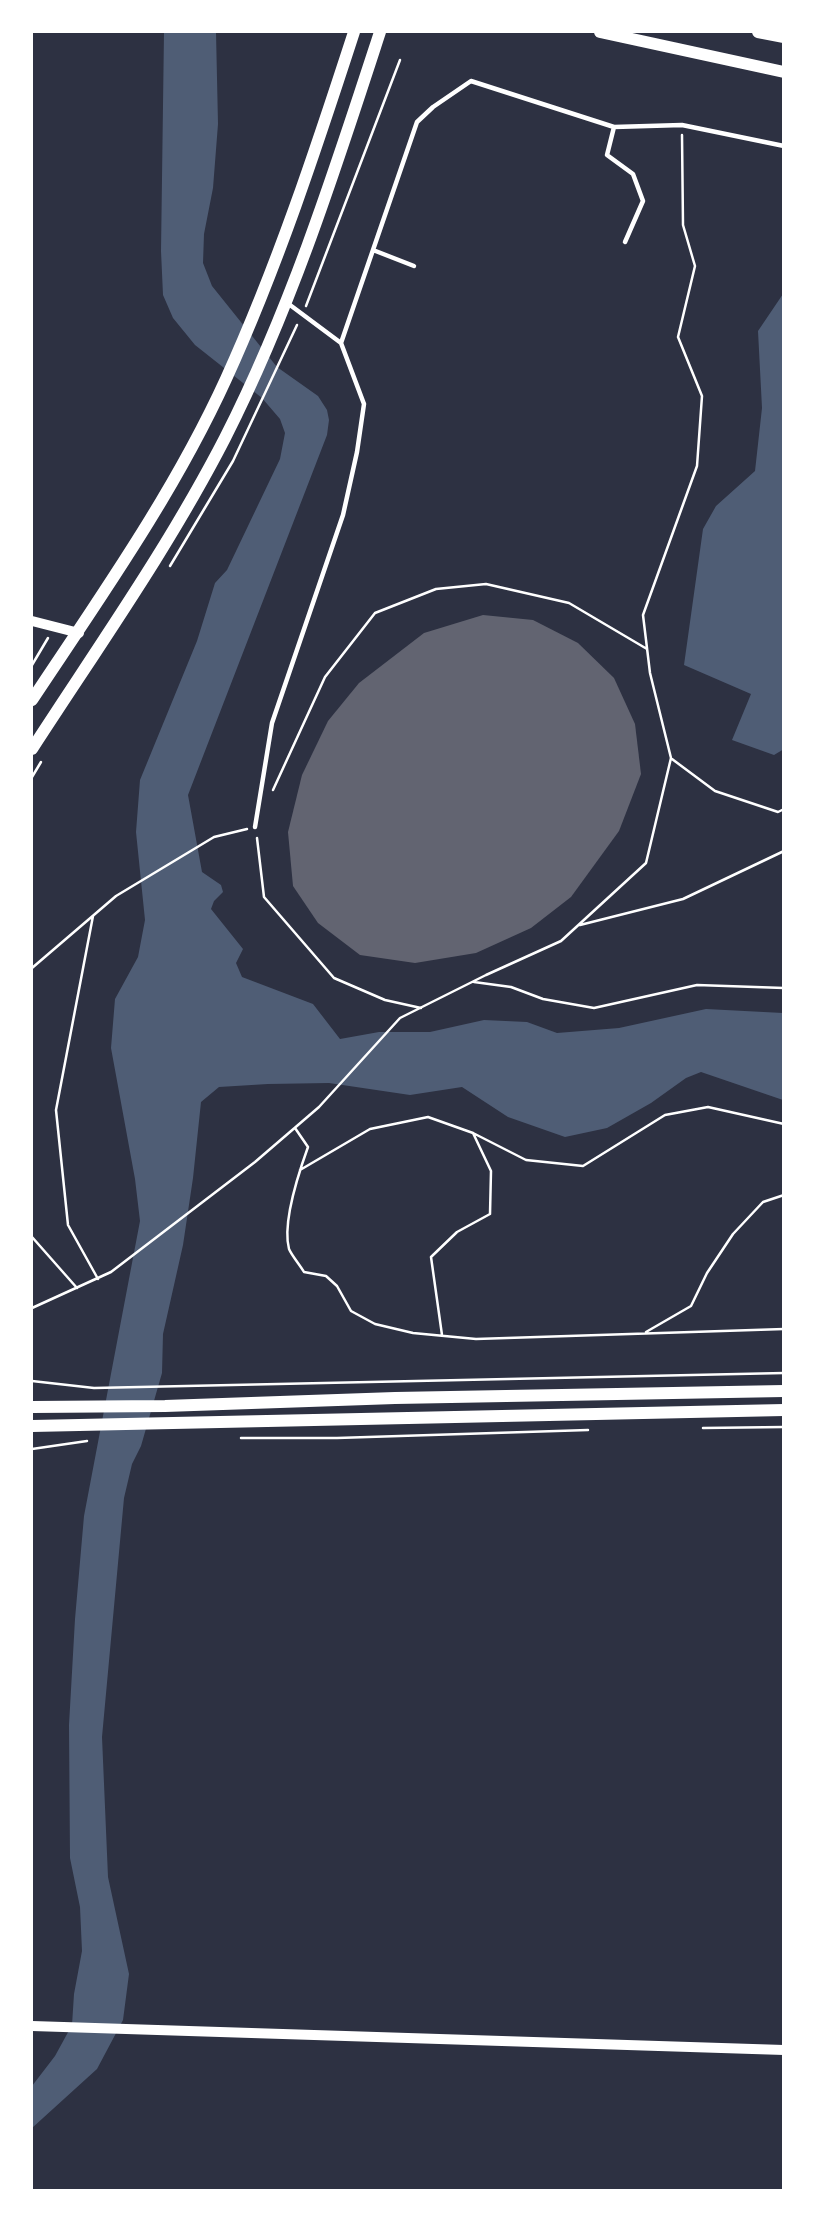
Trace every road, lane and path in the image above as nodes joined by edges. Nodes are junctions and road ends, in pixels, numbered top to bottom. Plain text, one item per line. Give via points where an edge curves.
1 (354, 32) edge
2 (380, 32) edge
3 (600, 32) edge
4 (758, 32) edge
5 (783, 37) edge
6 (400, 60) dead end
7 (783, 72) edge
8 (682, 125) junction
9 (614, 127) junction
10 (783, 146) edge
11 (625, 242) dead end
12 (373, 250) junction
13 (414, 266) dead end
14 (286, 302) junction
15 (302, 314) junction
16 (341, 343) junction
17 (254, 419) dead end
18 (32, 621) edge
19 (55, 627) junction
20 (79, 633) junction
21 (647, 649) junction
22 (32, 665) edge
23 (32, 700) edge
24 (32, 749) edge
25 (671, 758) junction
26 (270, 795) dead end
27 (783, 809) edge
28 (255, 827) junction
29 (783, 851) edge
30 (93, 916) junction
31 (577, 926) junction
32 (32, 968) edge
33 (472, 982) junction
34 (783, 988) edge
35 (421, 1008) junction
36 (783, 1124) edge
37 (295, 1128) junction
38 (473, 1133) junction
39 (300, 1170) junction
40 (783, 1195) edge
41 (32, 1237) edge
42 (98, 1279) junction
43 (77, 1288) junction
44 (32, 1308) edge
45 (783, 1329) edge
46 (643, 1334) junction
47 (442, 1335) junction
48 (783, 1373) edge
49 (32, 1381) edge
50 (783, 1391) edge
51 (32, 1407) edge
52 (783, 1410) edge
53 (32, 1426) edge
54 (783, 1427) edge
55 (703, 1428) dead end
56 (596, 1430) dead end
57 (230, 1438) dead end
58 (93, 1440) dead end
59 (32, 1449) edge
60 (32, 2026) edge
61 (783, 2050) edge

1 - 20 main road via 315,152 225,379 186,457
2 - 14 main road via 316,227
3 - 7 main road
4 - 5 main road
6 - 15 path
8 - 9 lane
8 - 10 lane
8 - 21 path via 683,225 695,266 678,337 702,396 698,467 643,615
9 - 11 lane via 607,155 633,174 643,201
9 - 12 lane via 471,81 417,122
12 - 13 lane
12 - 16 lane
14 - 15 lane
14 - 24 main road via 209,467 143,581
15 - 16 lane
15 - 17 path
16 - 28 lane via 364,404 357,452 344,515 272,723
18 - 19 street
19 - 20 street
19 - 22 path
20 - 23 main road
21 - 25 path
21 - 26 path via 569,603 486,584 436,589 375,613 325,677
25 - 27 path via 715,791 778,813
25 - 31 path via 646,863
28 - 30 path via 214,837 116,896
28 - 35 path via 264,897 334,978 385,1000
29 - 31 path via 683,899
30 - 32 path
30 - 42 path via 56,1110 68,1225
31 - 33 path via 561,941
33 - 34 path via 594,1008 697,985
33 - 35 path
35 - 37 path via 400,1018
36 - 38 path via 708,1107 665,1115 583,1166 526,1160
37 - 39 path via 308,1147
37 - 42 path
38 - 39 path via 428,1117 370,1129
38 - 47 path via 491,1171 490,1214 457,1232 431,1256
39 - 47 path via 288,1219 289,1249 304,1272 326,1276 351,1311 375,1324
40 - 46 path via 763,1202 733,1234 691,1306
41 - 43 path
42 - 43 path
43 - 44 path
45 - 46 path
46 - 47 path via 476,1339
48 - 49 path via 94,1388
50 - 51 main road
52 - 53 main road
54 - 55 path
56 - 57 path
58 - 59 path
60 - 61 street

